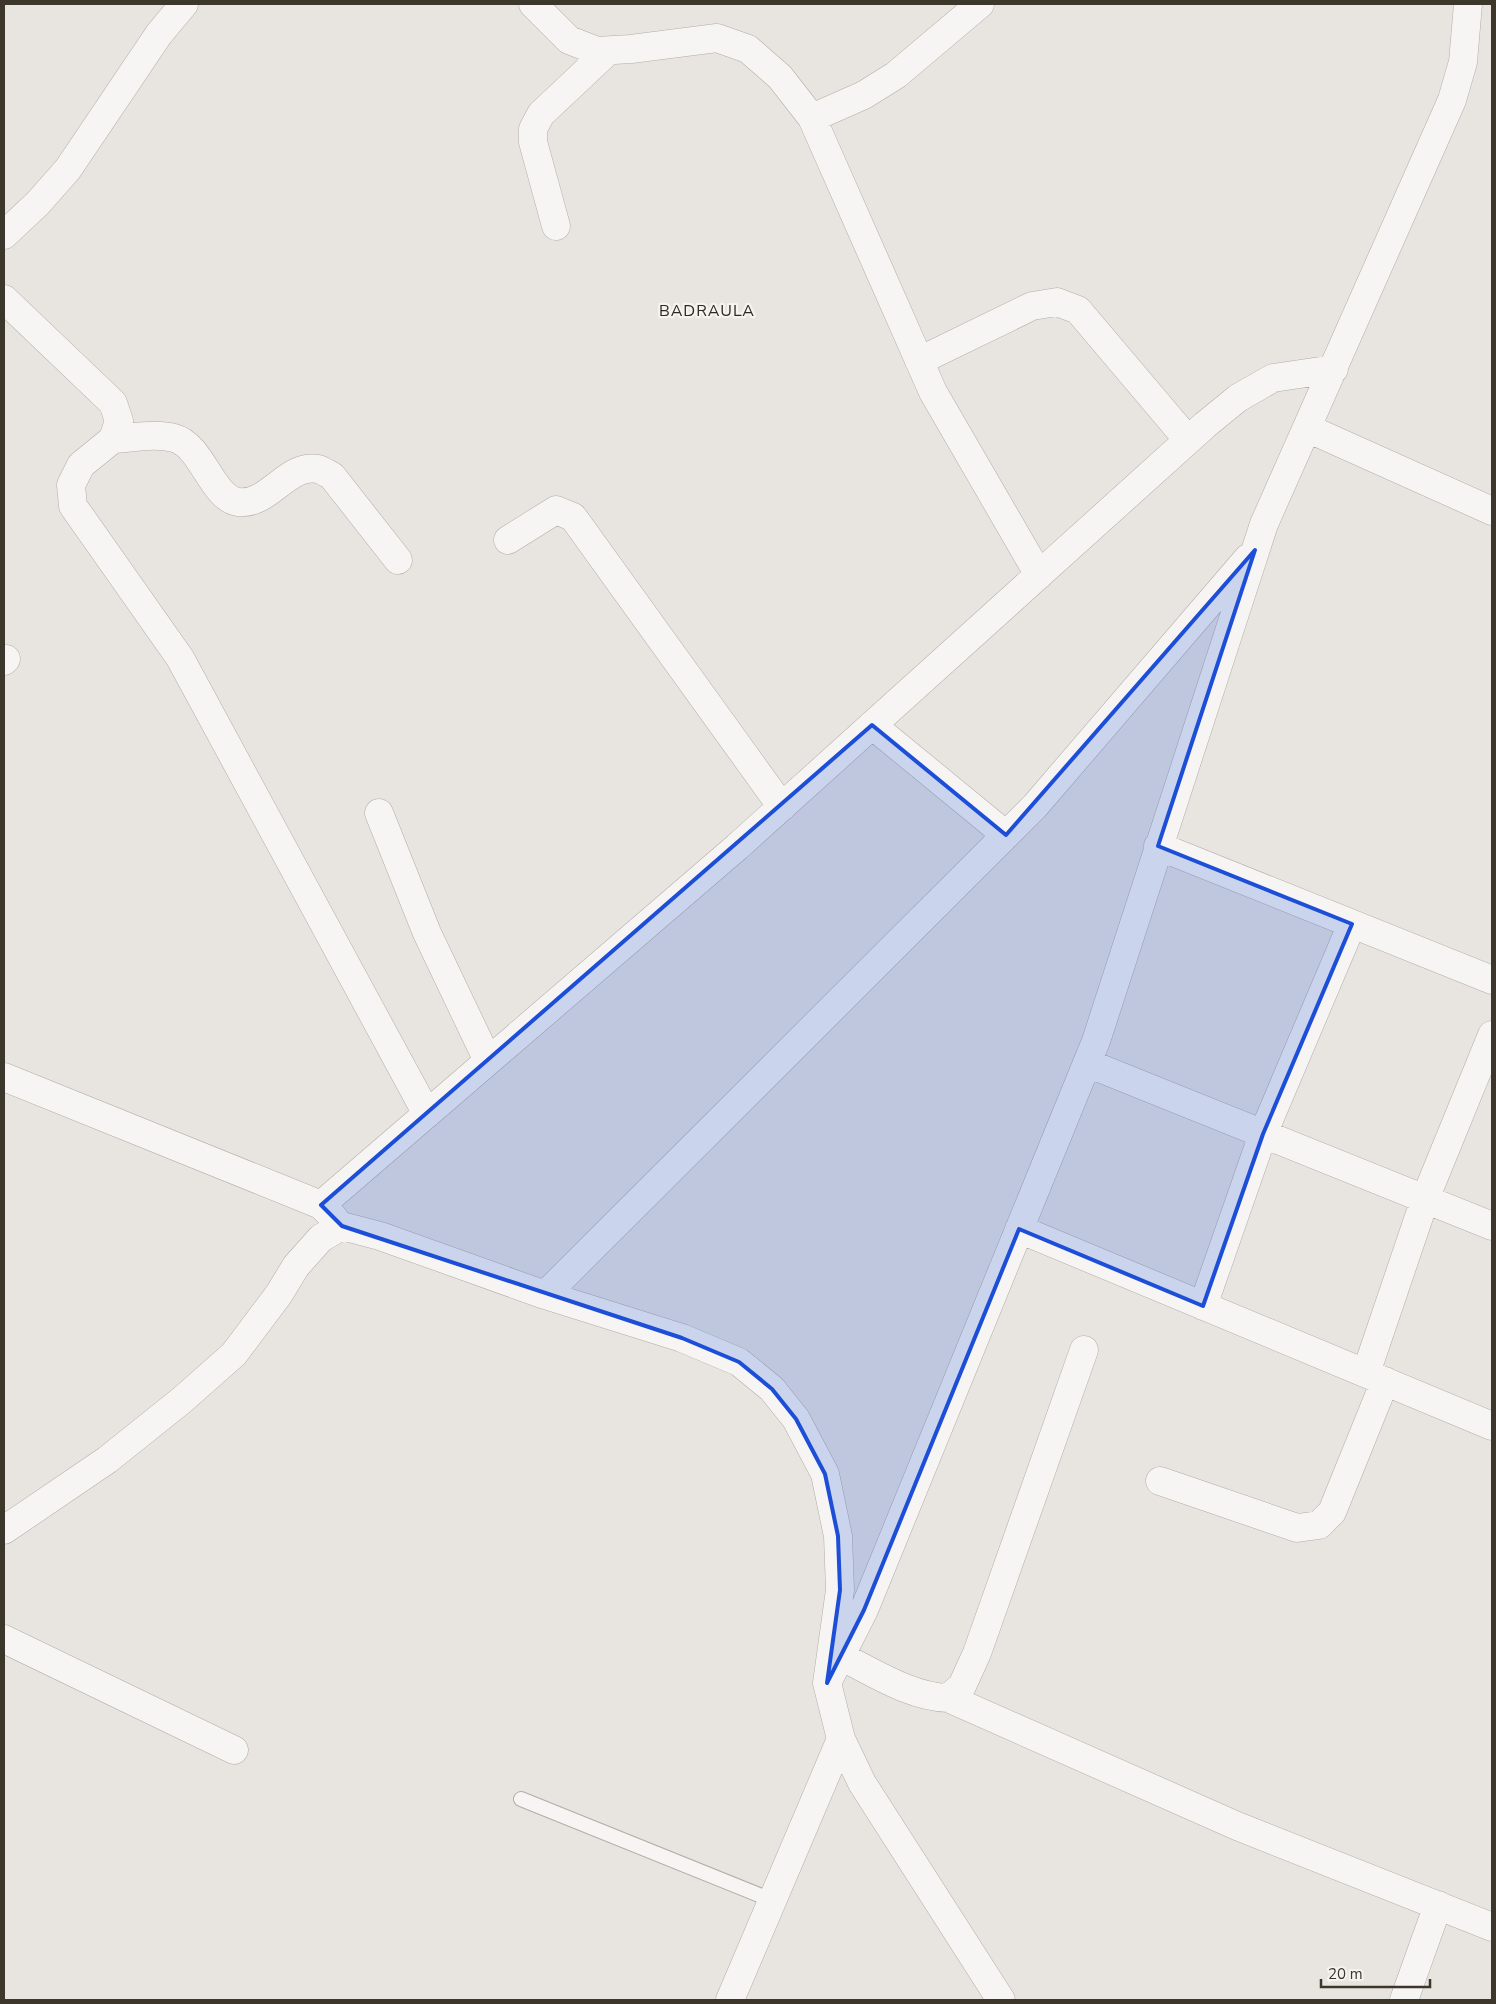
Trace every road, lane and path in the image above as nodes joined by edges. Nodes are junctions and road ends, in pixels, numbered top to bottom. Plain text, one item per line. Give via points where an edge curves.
1 (184, 4) edge
2 (533, 4) edge
3 (980, 4) edge
4 (1468, 4) edge
5 (608, 50) junction
6 (812, 118) junction
7 (556, 226) dead end
8 (4, 236) edge
9 (4, 299) edge
10 (919, 361) junction
11 (1334, 369) junction
12 (1307, 428) junction
13 (113, 439) junction
14 (1188, 440) junction
15 (1492, 510) edge
16 (508, 540) dead end
17 (1255, 550) junction
18 (398, 560) dead end
19 (1039, 575) junction
20 (872, 725) junction
21 (782, 807) junction
22 (379, 813) dead end
23 (1006, 835) junction
24 (1158, 846) junction
25 (1352, 924) junction
26 (1492, 980) edge
27 (1492, 1035) edge
28 (488, 1062) junction
29 (1086, 1063) junction
30 (4, 1077) edge
31 (427, 1114) junction
32 (1263, 1134) junction
33 (1425, 1199) junction
34 (322, 1206) junction
35 (342, 1226) junction
36 (1492, 1226) edge
37 (1019, 1229) junction
38 (545, 1295) junction
39 (1203, 1306) junction
40 (1084, 1350) dead end
41 (1376, 1377) junction
42 (1492, 1426) edge
43 (1160, 1481) dead end
44 (4, 1530) edge
45 (4, 1639) edge
46 (842, 1657) junction
47 (827, 1683) junction
48 (948, 1698) junction
49 (841, 1739) junction
50 (234, 1750) dead end
51 (520, 1799) dead end
52 (774, 1901) junction
53 (1438, 1905) junction
54 (1492, 1927) edge
55 (730, 2000) edge
56 (1001, 2000) edge
57 (1404, 2000) edge

1 - 8 street via 159,34 68,169
2 - 5 street via 569,40 597,51
3 - 6 street via 896,75 864,95
4 - 11 street via 1463,62 1452,100
5 - 6 street via 717,38 748,49 780,77
5 - 7 street via 541,114 533,129 533,142
6 - 10 street
9 - 13 street via 113,403 119,421
10 - 14 street via 1032,306 1058,302 1078,310
10 - 19 street via 954,430
11 - 12 street
11 - 14 street via 1273,378 1238,398
12 - 15 street
12 - 17 street
13 - 18 street via 176,438 191,449 226,496 238,502 256,499 300,470 318,469 332,476
13 - 31 street via 81,465 71,485 73,506 180,658
14 - 19 street
16 - 21 street via 556,510 573,517
17 - 23 street via 1035,806
17 - 24 street
19 - 20 street
20 - 21 street
20 - 23 street
21 - 28 street
22 - 28 street via 427,933
23 - 38 street
24 - 25 street
24 - 29 street via 1096,1041
25 - 26 street
25 - 32 street
27 - 33 street
28 - 31 street
29 - 32 street
29 - 37 street
30 - 34 street
31 - 34 street
32 - 33 street
32 - 39 street
33 - 36 street
33 - 41 street
34 - 35 street
35 - 38 street via 380,1236
35 - 44 street via 321,1238 296,1266 234,1354 107,1460
37 - 39 street
37 - 46 street
38 - 47 street via 682,1338 739,1362 772,1389 796,1419 824,1474 838,1536 840,1590
39 - 41 street
40 - 48 street via 977,1653 962,1686
41 - 42 street
41 - 43 street via 1332,1512 1319,1525 1297,1528
45 - 50 street
46 - 47 street
46 - 48 street via 916,1692
47 - 49 street
48 - 53 street via 1238,1826
49 - 52 street
49 - 56 street via 862,1783
51 - 52 lane
52 - 55 street
53 - 54 street
53 - 57 street

